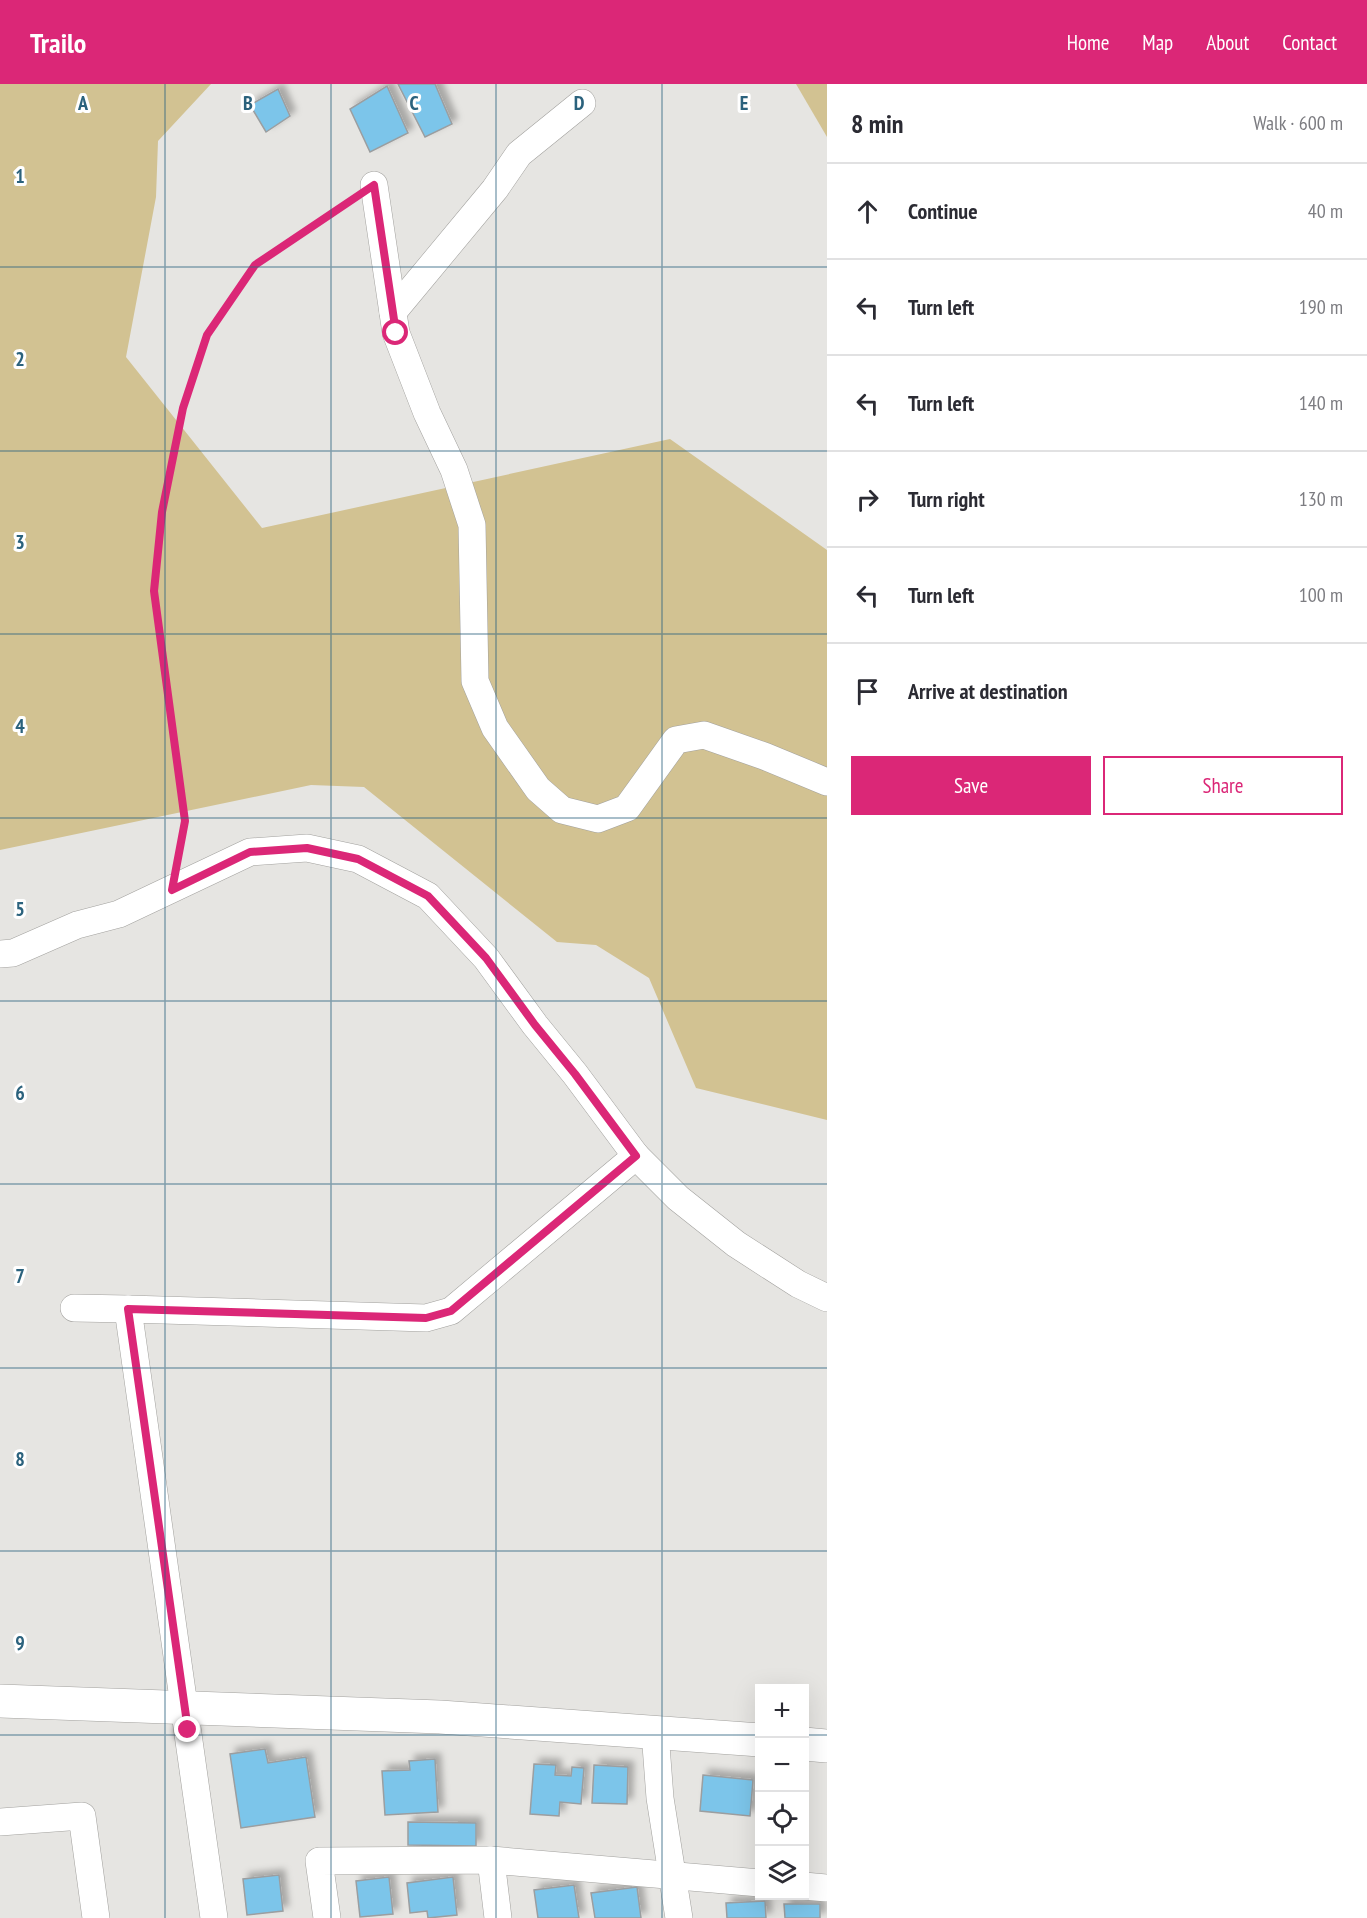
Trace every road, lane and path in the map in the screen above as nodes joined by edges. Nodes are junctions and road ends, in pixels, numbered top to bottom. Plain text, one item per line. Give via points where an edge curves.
1 (582, 103) dead end
2 (374, 185) joint
3 (393, 312) junction
4 (827, 782) edge
5 (172, 890) junction
6 (0, 954) edge
7 (636, 1156) junction
8 (827, 1298) edge
9 (74, 1308) dead end
10 (128, 1309) junction
11 (0, 1701) edge
12 (185, 1707) junction
13 (655, 1732) junction
14 (755, 1740) edge
15 (809, 1744) edge
16 (827, 1746) edge
17 (0, 1822) edge
18 (491, 1860) junction
19 (672, 1875) junction
20 (755, 1883) edge
21 (809, 1886) edge
22 (827, 1888) edge
23 (96, 1918) edge
24 (214, 1918) edge
25 (327, 1918) edge
26 (498, 1918) edge
27 (679, 1918) edge

1 - 3 street via 519,154 495,189
2 - 3 street
2 - 5 path via 255,265 207,335 183,408 162,512 154,591 185,821
3 - 4 street via 396,333 454,470 472,525 475,681 495,728 538,789 562,810 598,819 627,808 676,740 704,735
5 - 6 street via 119,914 77,925 13,953
5 - 7 street via 250,852 307,848 358,859 428,896 486,958
7 - 8 street via 678,1198 736,1244
7 - 10 street via 451,1311 426,1318
9 - 10 street
10 - 12 street
11 - 12 street
12 - 13 street via 440,1717
12 - 24 street
13 - 14 street
13 - 19 street
15 - 16 street
17 - 23 street via 82,1816
18 - 19 street
18 - 25 street via 319,1861
18 - 26 street
19 - 20 street
19 - 27 street
21 - 22 street

